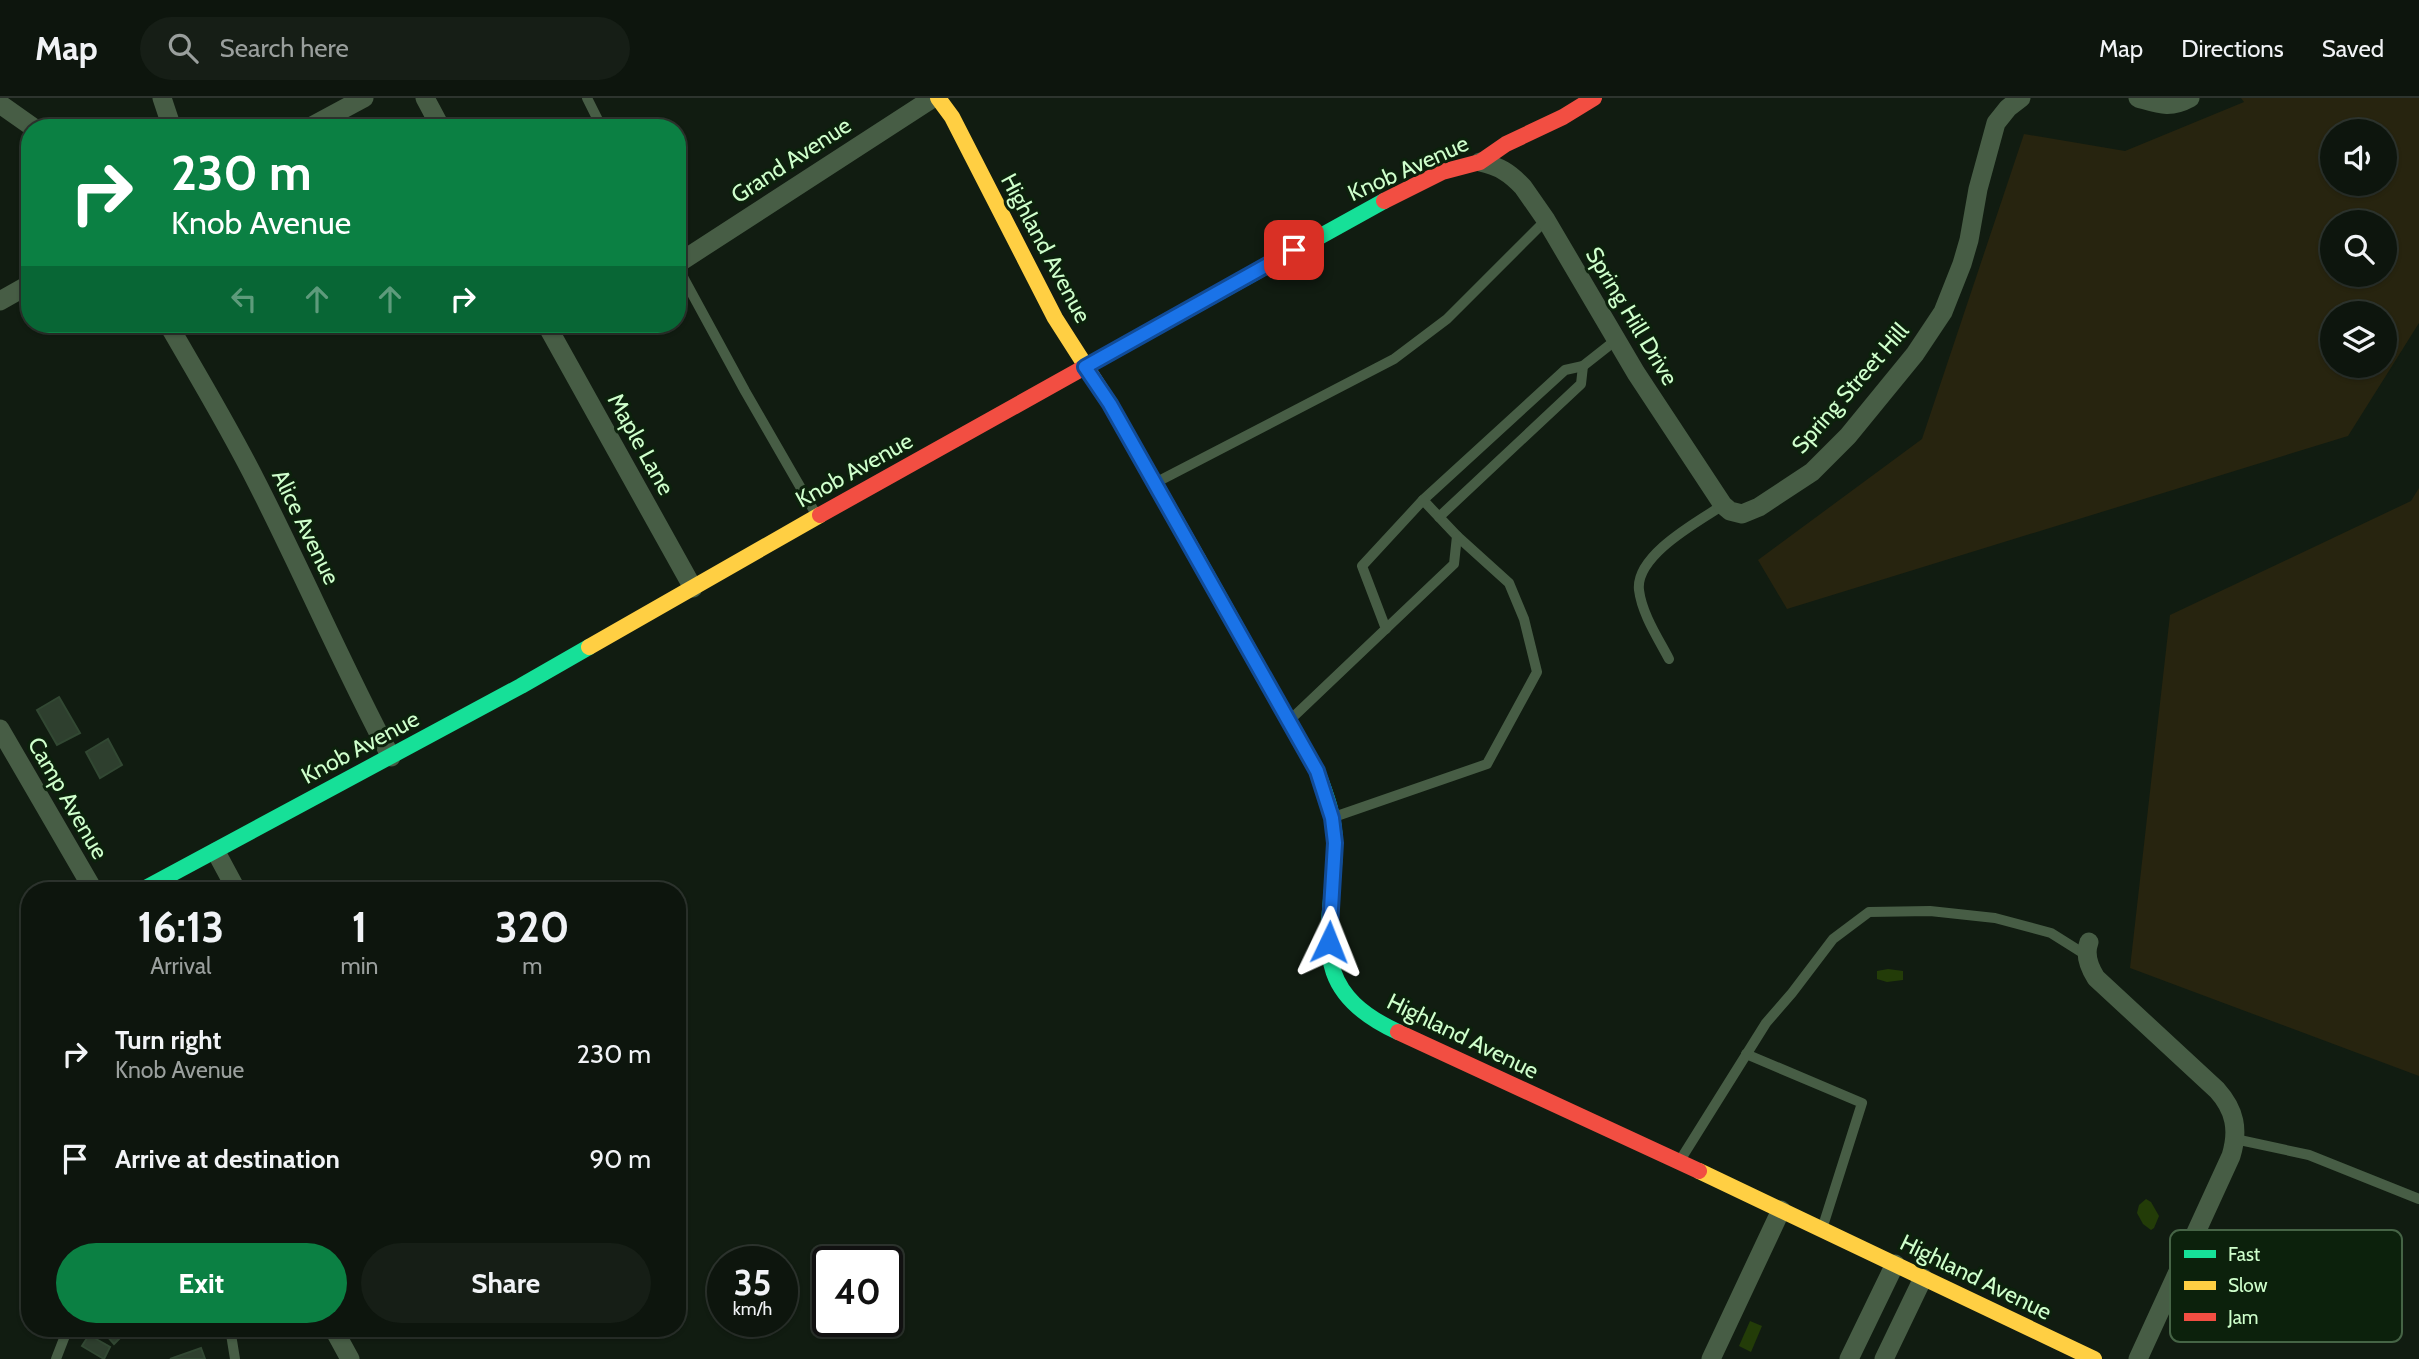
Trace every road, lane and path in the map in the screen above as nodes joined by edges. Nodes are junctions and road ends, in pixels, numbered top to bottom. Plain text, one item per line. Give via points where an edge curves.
1 (162, 98) edge
2 (363, 98) edge
3 (425, 98) edge
4 (587, 98) edge
5 (936, 98) edge
6 (1594, 98) edge
7 (2021, 98) edge
8 (2138, 98) edge
9 (2190, 98) edge
10 (0, 104) edge
11 (21, 119) edge
12 (169, 119) edge
13 (324, 119) edge
14 (436, 119) edge
15 (598, 119) edge
16 (1480, 162) junction
17 (1546, 220) junction
18 (686, 259) edge
19 (686, 282) edge
20 (21, 289) edge
21 (0, 301) edge
22 (174, 333) edge
23 (552, 333) edge
24 (1616, 340) junction
25 (1583, 366) junction
26 (1085, 367) junction
27 (1155, 483) junction
28 (1423, 500) junction
29 (1727, 508) junction
30 (818, 516) junction
31 (1439, 517) junction
32 (1457, 536) junction
33 (693, 588) junction
34 (1386, 629) junction
35 (1669, 659) dead end
36 (1290, 720) junction
37 (0, 729) edge
38 (391, 757) junction
39 (1332, 818) junction
40 (216, 852) junction
41 (89, 882) edge
42 (158, 882) edge
43 (232, 882) edge
44 (2088, 948) joint
45 (1746, 1054) junction
46 (2235, 1139) junction
47 (1679, 1162) junction
48 (2419, 1199) edge
49 (1781, 1210) junction
50 (1822, 1229) junction
51 (2198, 1230) edge
52 (1895, 1264) junction
53 (1923, 1278) junction
54 (2170, 1290) edge
55 (65, 1337) edge
56 (231, 1337) edge
57 (338, 1337) edge
58 (56, 1359) edge
59 (235, 1359) edge
60 (350, 1359) edge
61 (1711, 1359) edge
62 (1849, 1359) edge
63 (1884, 1359) edge
64 (2094, 1359) edge
65 (2138, 1359) edge

1 - 12 street
2 - 13 street
3 - 14 street
4 - 15 lane
5 - 18 street, Grand Avenue
5 - 26 street, Highland Avenue via 952,117
6 - 16 street, Knob Avenue
7 - 29 street, Spring Street Hill via 1996,123 1962,264 1943,312 1915,354 1812,472 1759,507 1742,514
8 - 9 street via 2165,106
10 - 11 street
16 - 17 street, Spring Hill Drive via 1511,174
16 - 26 street, Knob Avenue via 1407,189
17 - 24 street, Spring Hill Drive
17 - 27 lane via 1447,319 1394,359
19 - 30 lane
20 - 21 street
22 - 38 street, Alice Avenue via 256,480
23 - 33 street, Maple Lane
24 - 25 lane
24 - 29 street, Spring Hill Drive
25 - 28 lane via 1565,370
25 - 31 lane via 1581,384
26 - 27 street, Highland Avenue
26 - 30 street, Knob Avenue
27 - 36 street, Highland Avenue
28 - 31 lane
28 - 34 lane via 1362,566
29 - 35 lane via 1667,542 1642,573 1638,587 1642,605
30 - 33 street, Knob Avenue
31 - 32 lane
32 - 34 lane via 1454,564
32 - 39 lane via 1509,583 1524,619 1537,672 1487,764
33 - 38 street, Knob Avenue
34 - 36 lane
36 - 39 street, Highland Avenue via 1317,771
37 - 41 street, Camp Avenue
38 - 40 street, Knob Avenue
39 - 47 street, Highland Avenue via 1335,843 1329,942 1335,974 1348,998 1384,1025
40 - 42 street, Knob Avenue
40 - 43 street
44 - 45 lane via 1995,918 1930,911 1869,912 1833,939
44 - 46 street via 2096,978 2228,1101
45 - 47 lane
45 - 50 lane via 1862,1103
46 - 48 lane via 2309,1155
46 - 51 street
47 - 49 street, Highland Avenue
49 - 50 street, Highland Avenue
49 - 61 street
50 - 52 street, Highland Avenue
52 - 53 street, Highland Avenue
52 - 62 street
53 - 63 street
53 - 64 street, Highland Avenue
54 - 65 street
55 - 58 lane
56 - 59 lane
57 - 60 street

